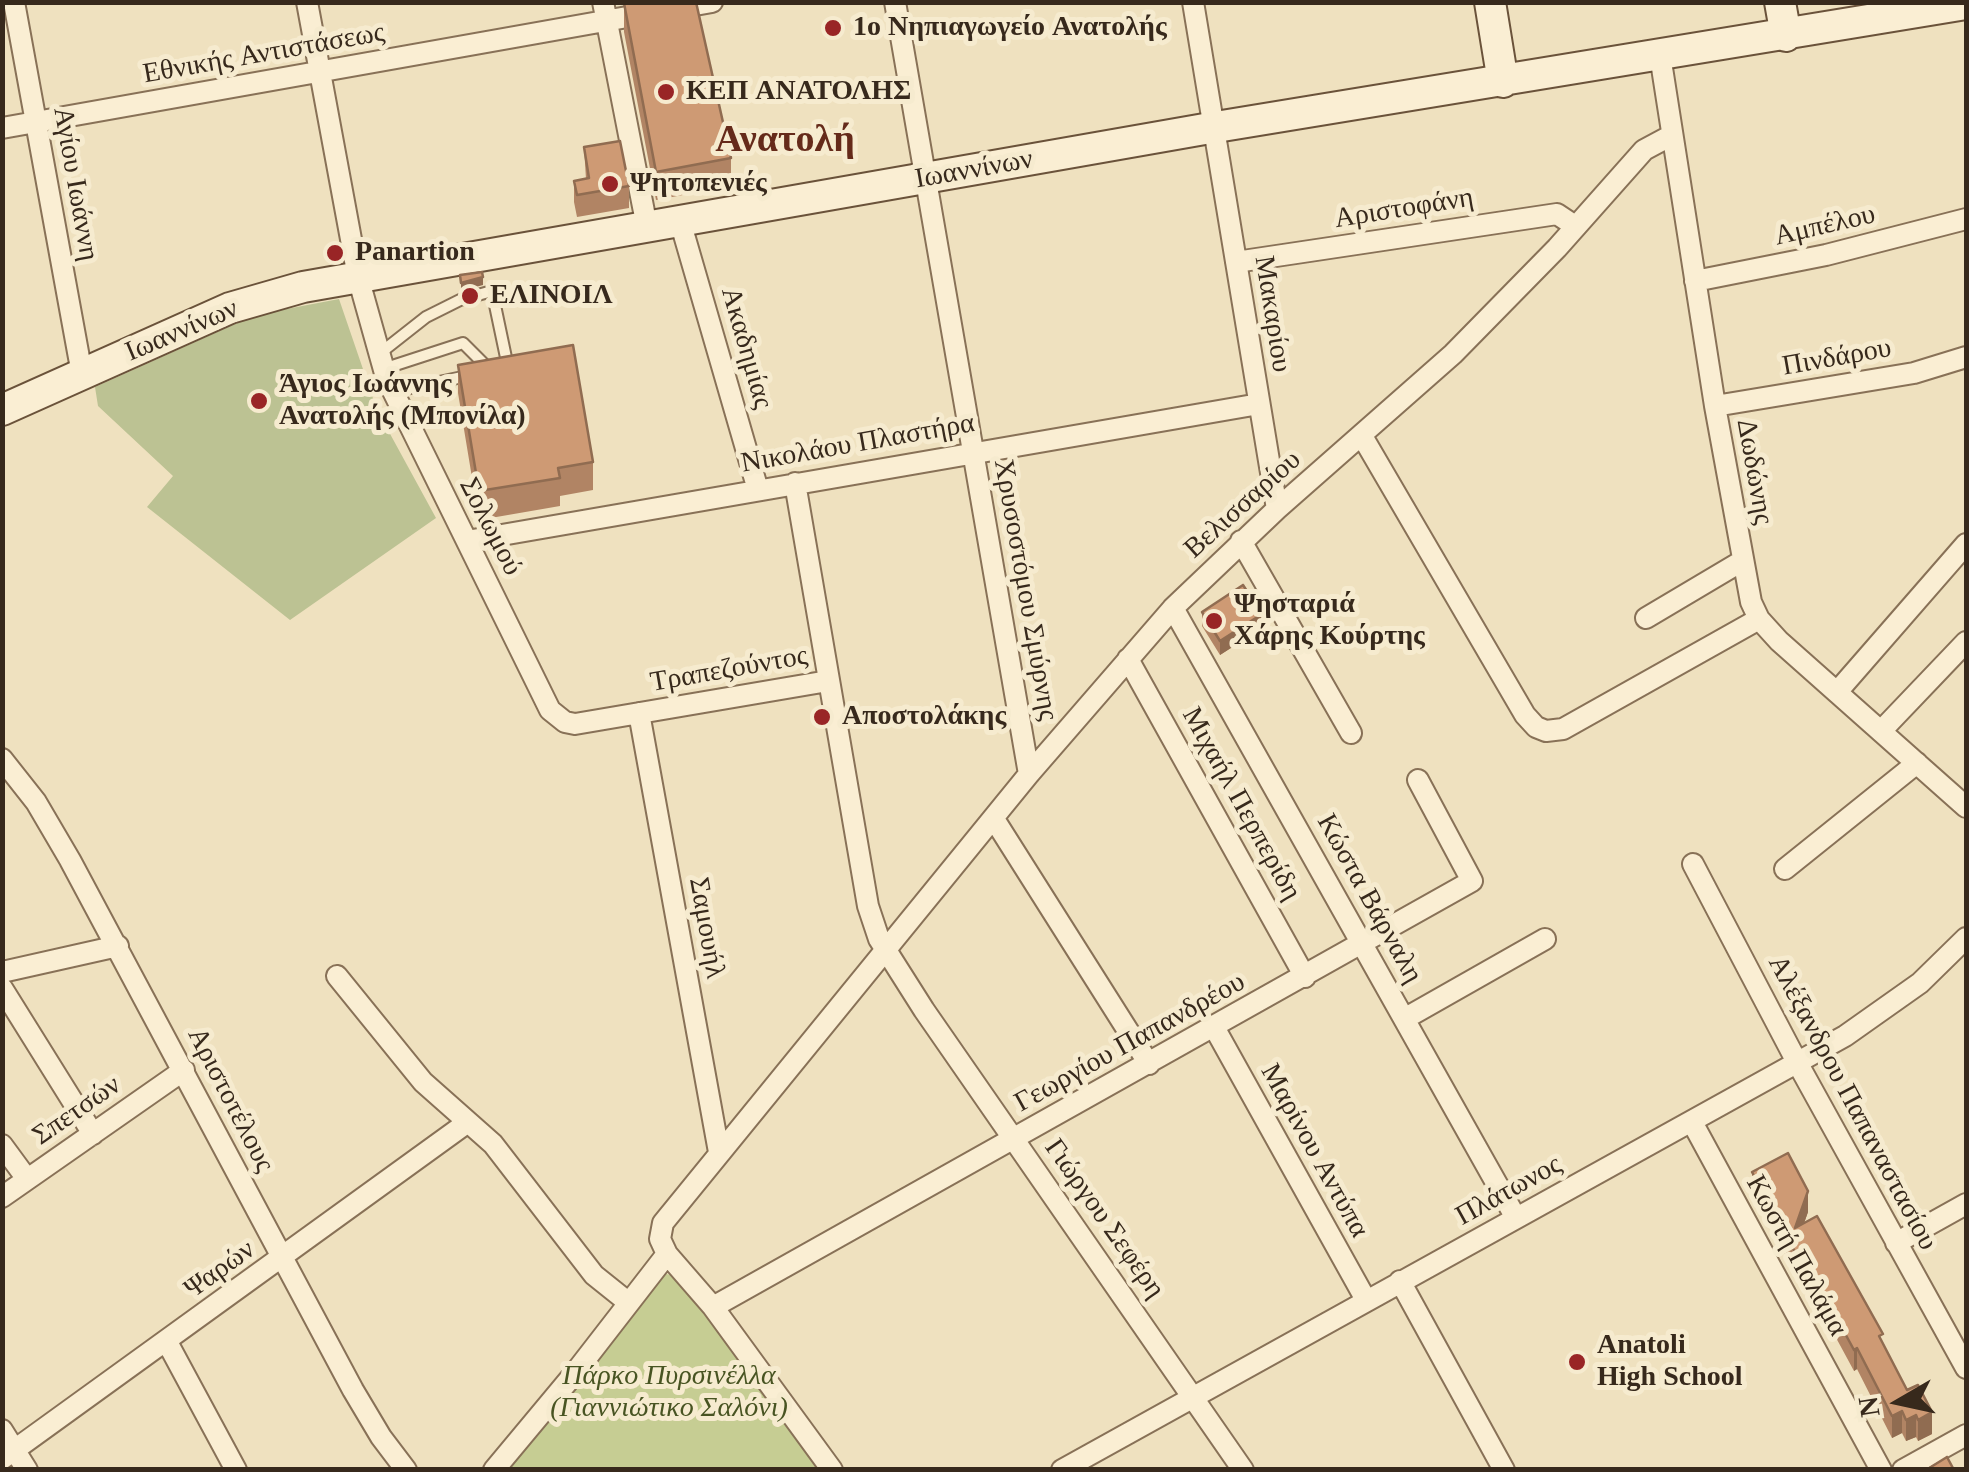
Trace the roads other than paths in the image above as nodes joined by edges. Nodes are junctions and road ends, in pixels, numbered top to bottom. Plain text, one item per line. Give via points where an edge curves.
1 (14, 2) edge
2 (307, 2) edge
3 (712, 2) edge
4 (895, 2) edge
5 (1193, 2) edge
6 (1490, 2) edge
7 (1780, 2) edge
8 (1966, 4) edge
9 (605, 12) edge
10 (1786, 36) junction
11 (1660, 56) junction
12 (320, 72) junction
13 (1504, 82) junction
14 (36, 122) junction
15 (1216, 127) junction
16 (2, 128) edge
17 (1672, 135) junction
18 (927, 178) junction
19 (1966, 219) edge
20 (680, 221) junction
21 (1575, 226) junction
22 (647, 227) junction
23 (1236, 262) junction
24 (358, 277) junction
25 (1695, 281) junction
26 (1966, 357) edge
27 (381, 362) junction
28 (490, 371) junction
29 (82, 374) junction
30 (392, 392) junction
31 (1259, 404) junction
32 (1715, 406) junction
33 (2, 410) edge
34 (1362, 436) junction
35 (974, 452) junction
36 (795, 484) junction
37 (758, 490) junction
38 (1277, 508) junction
39 (467, 541) junction
40 (1241, 542) junction
41 (1966, 544) edge
42 (1742, 562) junction
43 (1173, 608) junction
44 (1646, 618) dead end
45 (1759, 618) junction
46 (1966, 642) edge
47 (1128, 658) junction
48 (828, 681) junction
49 (1838, 692) junction
50 (640, 713) junction
51 (1882, 730) junction
52 (1351, 734) dead end
53 (1917, 763) junction
54 (7, 770) edge
55 (1029, 774) junction
56 (1418, 780) dead end
57 (1966, 807) edge
58 (994, 819) junction
59 (1693, 864) dead end
60 (1785, 870) dead end
61 (1966, 938) edge
62 (1545, 939) dead end
63 (1363, 945) junction
64 (118, 946) junction
65 (886, 951) junction
66 (2, 972) edge
67 (337, 976) dead end
68 (1306, 977) junction
69 (2, 988) edge
70 (1404, 1020) junction
71 (1214, 1028) junction
72 (1148, 1064) junction
73 (1798, 1064) junction
74 (184, 1070) junction
75 (468, 1122) junction
76 (1692, 1122) junction
77 (93, 1134) junction
78 (1014, 1139) junction
79 (2, 1145) edge
80 (719, 1152) junction
81 (28, 1179) junction
82 (2, 1197) edge
83 (1966, 1204) edge
84 (1516, 1218) junction
85 (1896, 1243) junction
86 (667, 1254) junction
87 (282, 1260) junction
88 (1400, 1281) junction
89 (1366, 1300) junction
90 (629, 1304) junction
91 (713, 1307) junction
92 (167, 1342) junction
93 (1966, 1368) edge
94 (1193, 1396) junction
95 (2, 1430) edge
96 (1966, 1435) edge
97 (9, 1455) edge
98 (28, 1470) edge
99 (236, 1470) edge
100 (406, 1470) edge
101 (494, 1470) edge
102 (832, 1470) edge
103 (1062, 1470) edge
104 (1243, 1470) edge
105 (1504, 1470) edge
106 (1881, 1470) edge
107 (1904, 1470) edge

1 - 14 street, Αγίου Ιωάννη
2 - 12 street, Σολωμού
3 - 9 street, Εθνικής Αντιστάσεως
4 - 18 street, Χρυσοστόμου Σμύρνης
5 - 15 street, Μακαρίου
6 - 13 main road
7 - 10 main road
8 - 10 main road, Ιωαννίνων
9 - 12 street, Εθνικής Αντιστάσεως
9 - 22 street
10 - 11 main road, Ιωαννίνων
11 - 13 main road, Ιωαννίνων
11 - 17 street, Δωδώνης
12 - 14 street, Εθνικής Αντιστάσεως
12 - 24 street, Σολωμού
13 - 15 main road, Ιωαννίνων
14 - 16 street, Εθνικής Αντιστάσεως
14 - 29 street, Αγίου Ιωάννη
15 - 18 main road, Ιωαννίνων
15 - 23 street, Μακαρίου
17 - 21 street, Βελισσαρίου via 1644,150
17 - 25 street, Δωδώνης
18 - 20 main road, Ιωαννίνων
18 - 35 street, Χρυσοστόμου Σμύρνης
19 - 25 street, Αμπέλου
20 - 22 main road, Ιωαννίνων
20 - 37 street, Ακαδημίας
21 - 23 street, Αριστοφάνη via 1557,214
21 - 34 street, Βελισσαρίου via 1453,354
22 - 24 main road, Ιωαννίνων
23 - 31 street, Μακαρίου
24 - 27 street, Σολωμού
24 - 29 main road, Ιωαννίνων via 230,308
25 - 32 street, Δωδώνης
26 - 32 street, Πινδάρου via 1914,373
27 - 28 lane via 463,343
27 - 28 lane via 426,317 492,291 508,367
27 - 30 street, Σολωμού
28 - 30 lane
29 - 33 main road, Ιωαννίνων
30 - 39 street, Σολωμού
31 - 35 street, Νικολάου Πλαστήρα
31 - 38 street, Μακαρίου
32 - 42 street, Δωδώνης
34 - 38 street, Βελισσαρίου
34 - 45 street via 1536,727 1562,729
35 - 36 street, Νικολάου Πλαστήρα
35 - 55 street, Χρυσοστόμου Σμύρνης
36 - 37 street, Νικολάου Πλαστήρα
36 - 48 street, Γιώργου Σεφέρη
37 - 39 street, Νικολάου Πλαστήρα
38 - 40 street, Βελισσαρίου
39 - 50 street, Σολωμού via 557,717 576,724
40 - 43 street, Βελισσαρίου
40 - 52 street
41 - 49 street
42 - 44 street
42 - 45 street, Δωδώνης
43 - 47 street, Βελισσαρίου
43 - 63 street, Κώστα Βάρναλη
45 - 49 street, Δωδώνης
46 - 51 street
47 - 55 street, Βελισσαρίου
47 - 68 street, Μιχαήλ Περπερίδη
48 - 50 street, Τραπεζούντος
48 - 65 street, Γιώργου Σεφέρη via 868,906
49 - 51 street, Δωδώνης
50 - 80 street, Σαμουήλ
51 - 53 street, Δωδώνης
53 - 57 street, Δωδώνης
53 - 60 street
54 - 64 street, Αριστοτέλους via 51,826
55 - 58 street, Βελισσαρίου
56 - 63 street, Γεωργίου Παπανδρέου via 1472,881
58 - 65 street, Βελισσαρίου
58 - 72 street
59 - 73 street, Αλέξανδρου Παπαναστασίου
61 - 73 street, Πλάτωνος via 1881,1013
62 - 70 street
63 - 68 street, Γεωργίου Παπανδρέου
63 - 70 street, Κώστα Βάρναλη
64 - 66 street
64 - 74 street, Αριστοτέλους
65 - 78 street, Γιώργου Σεφέρη
65 - 80 street, Βελισσαρίου
67 - 75 street via 423,1082
68 - 71 street, Γεωργίου Παπανδρέου
69 - 77 street
70 - 84 street, Κώστα Βάρναλη
71 - 72 street, Γεωργίου Παπανδρέου
71 - 89 street, Μαρίνου Αντύπα
72 - 78 street, Γεωργίου Παπανδρέου
73 - 76 street, Πλάτωνος
73 - 85 street, Αλέξανδρου Παπαναστασίου
74 - 77 street, Σπετσών
74 - 87 street, Αριστοτέλους
75 - 87 street, Ψαρών
75 - 90 street via 493,1144 600,1281
76 - 84 street, Πλάτωνος
76 - 106 street, Κωστή Παλάμα
77 - 81 street, Σπετσών
78 - 91 street, Γεωργίου Παπανδρέου
78 - 94 street, Γιώργου Σεφέρη
79 - 81 street
80 - 86 street, Βελισσαρίου via 662,1223
81 - 82 street, Σπετσών
83 - 85 street
84 - 88 street, Πλάτωνος
85 - 93 street, Αλέξανδρου Παπαναστασίου
86 - 90 street
86 - 91 street
87 - 92 street, Ψαρών
87 - 100 street, Αριστοτέλους via 366,1414
88 - 89 street, Πλάτωνος
88 - 105 street
89 - 94 street, Πλάτωνος
90 - 101 street
91 - 102 street
92 - 97 street, Ψαρών
92 - 99 street
94 - 103 street, Πλάτωνος
94 - 104 street, Γιώργου Σεφέρη
95 - 97 street
96 - 107 street
97 - 98 street

